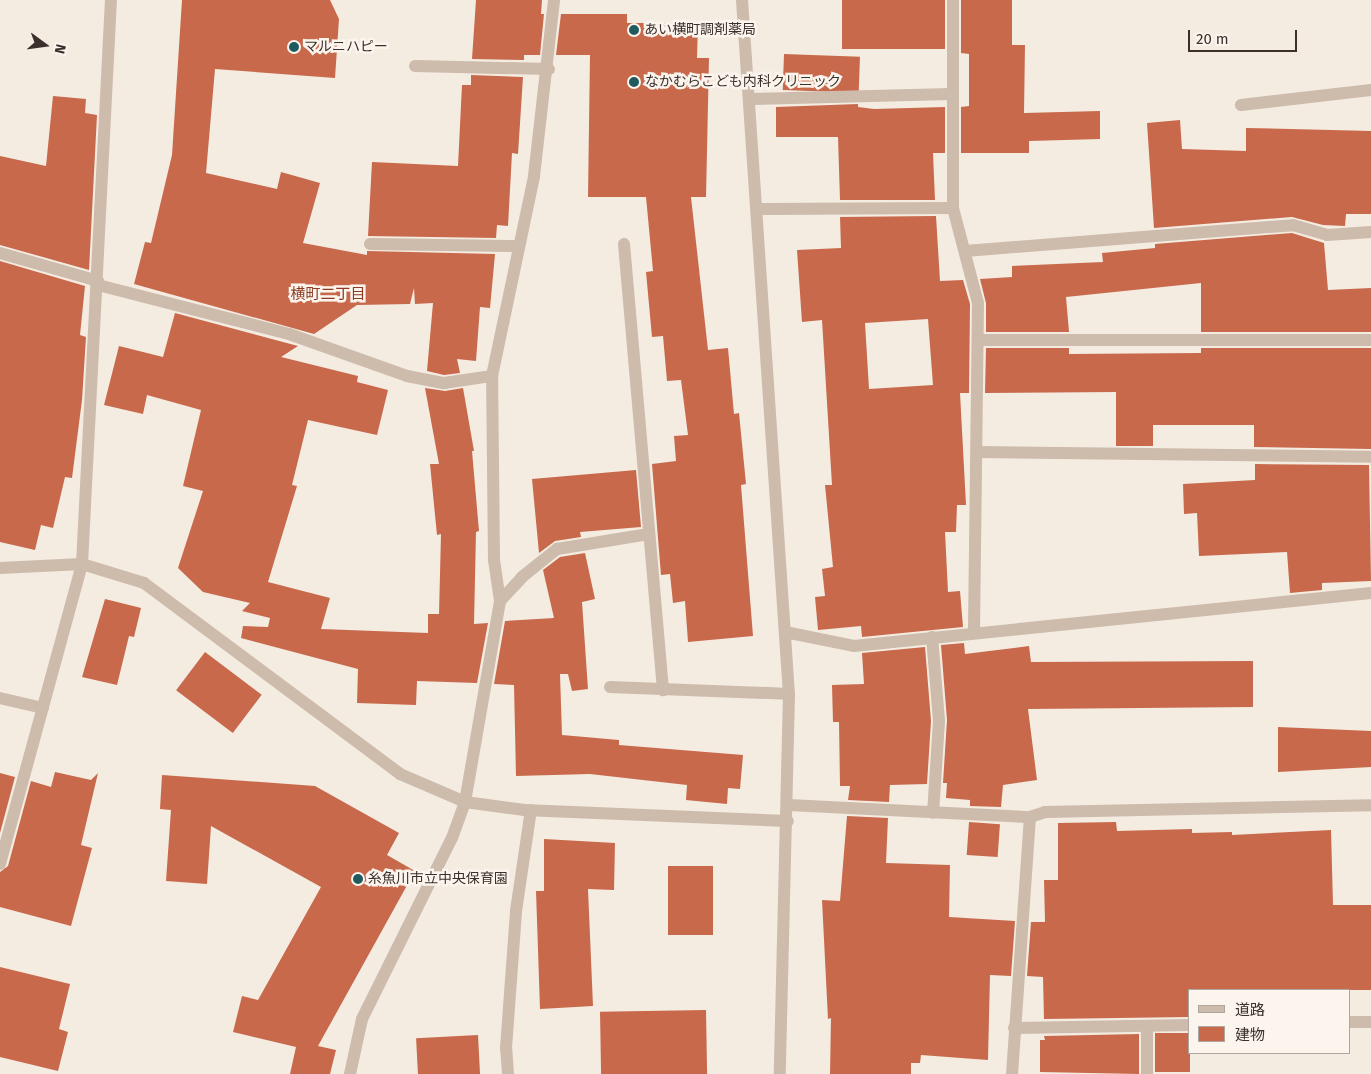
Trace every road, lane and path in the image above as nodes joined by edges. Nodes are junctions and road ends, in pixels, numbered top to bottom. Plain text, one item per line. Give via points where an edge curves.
1 (111, 0) edge
2 (554, 0) edge
3 (742, 0) edge
4 (953, 0) edge
5 (415, 66) dead end
6 (549, 69) junction
7 (1371, 90) edge
8 (951, 94) junction
9 (749, 99) junction
10 (1241, 105) dead end
11 (953, 208) junction
12 (757, 209) junction
13 (1371, 232) edge
14 (370, 244) dead end
15 (624, 244) dead end
16 (519, 246) junction
17 (965, 251) junction
18 (0, 252) edge
19 (98, 283) junction
20 (978, 340) junction
21 (1371, 340) edge
22 (492, 376) junction
23 (977, 452) junction
24 (1371, 457) edge
25 (649, 534) junction
26 (82, 564) junction
27 (0, 568) edge
28 (1371, 593) edge
29 (500, 601) junction
30 (785, 632) junction
31 (974, 632) junction
32 (932, 637) junction
33 (610, 687) dead end
34 (663, 690) junction
35 (789, 694) junction
36 (0, 698) edge
37 (43, 708) junction
38 (465, 802) junction
39 (789, 805) junction
40 (1371, 805) edge
41 (531, 810) junction
42 (933, 813) junction
43 (1030, 817) junction
44 (788, 821) junction
45 (0, 864) edge
46 (1351, 1022) edge
47 (1371, 1022) edge
48 (1188, 1025) edge
49 (1147, 1026) junction
50 (1014, 1028) junction
51 (350, 1074) edge
52 (508, 1074) edge
53 (780, 1074) edge
54 (1012, 1074) edge
55 (1147, 1074) edge

1 - 19 street
2 - 6 street
3 - 9 street
4 - 8 street
5 - 6 street
6 - 16 street via 534,176
7 - 10 street
8 - 9 street
8 - 11 street
9 - 12 street
11 - 12 street
11 - 17 street
12 - 30 street
13 - 17 street via 1326,235 1292,225
14 - 16 street
15 - 25 street
16 - 22 street
17 - 20 street via 978,303
18 - 19 street
19 - 22 street via 289,334 407,376 444,383
19 - 26 street
20 - 21 street
20 - 23 street
22 - 29 street via 494,560
23 - 24 street
23 - 31 street
25 - 29 street via 557,549 522,577
25 - 34 street
26 - 27 street
26 - 37 street
26 - 38 street via 144,583 400,774
28 - 31 street
29 - 38 street
30 - 32 street via 854,646
30 - 35 street
31 - 32 street
32 - 42 street via 939,721
33 - 34 street
34 - 35 street
35 - 39 street
36 - 37 street
37 - 45 street
38 - 41 street
38 - 51 street via 452,838 362,1018
39 - 42 street
39 - 44 street
40 - 43 street via 1046,812
41 - 44 street
41 - 52 street via 516,911 506,1048
42 - 43 street
43 - 50 street
44 - 53 street
46 - 47 street
48 - 49 street
49 - 50 street
49 - 55 street
50 - 54 street

